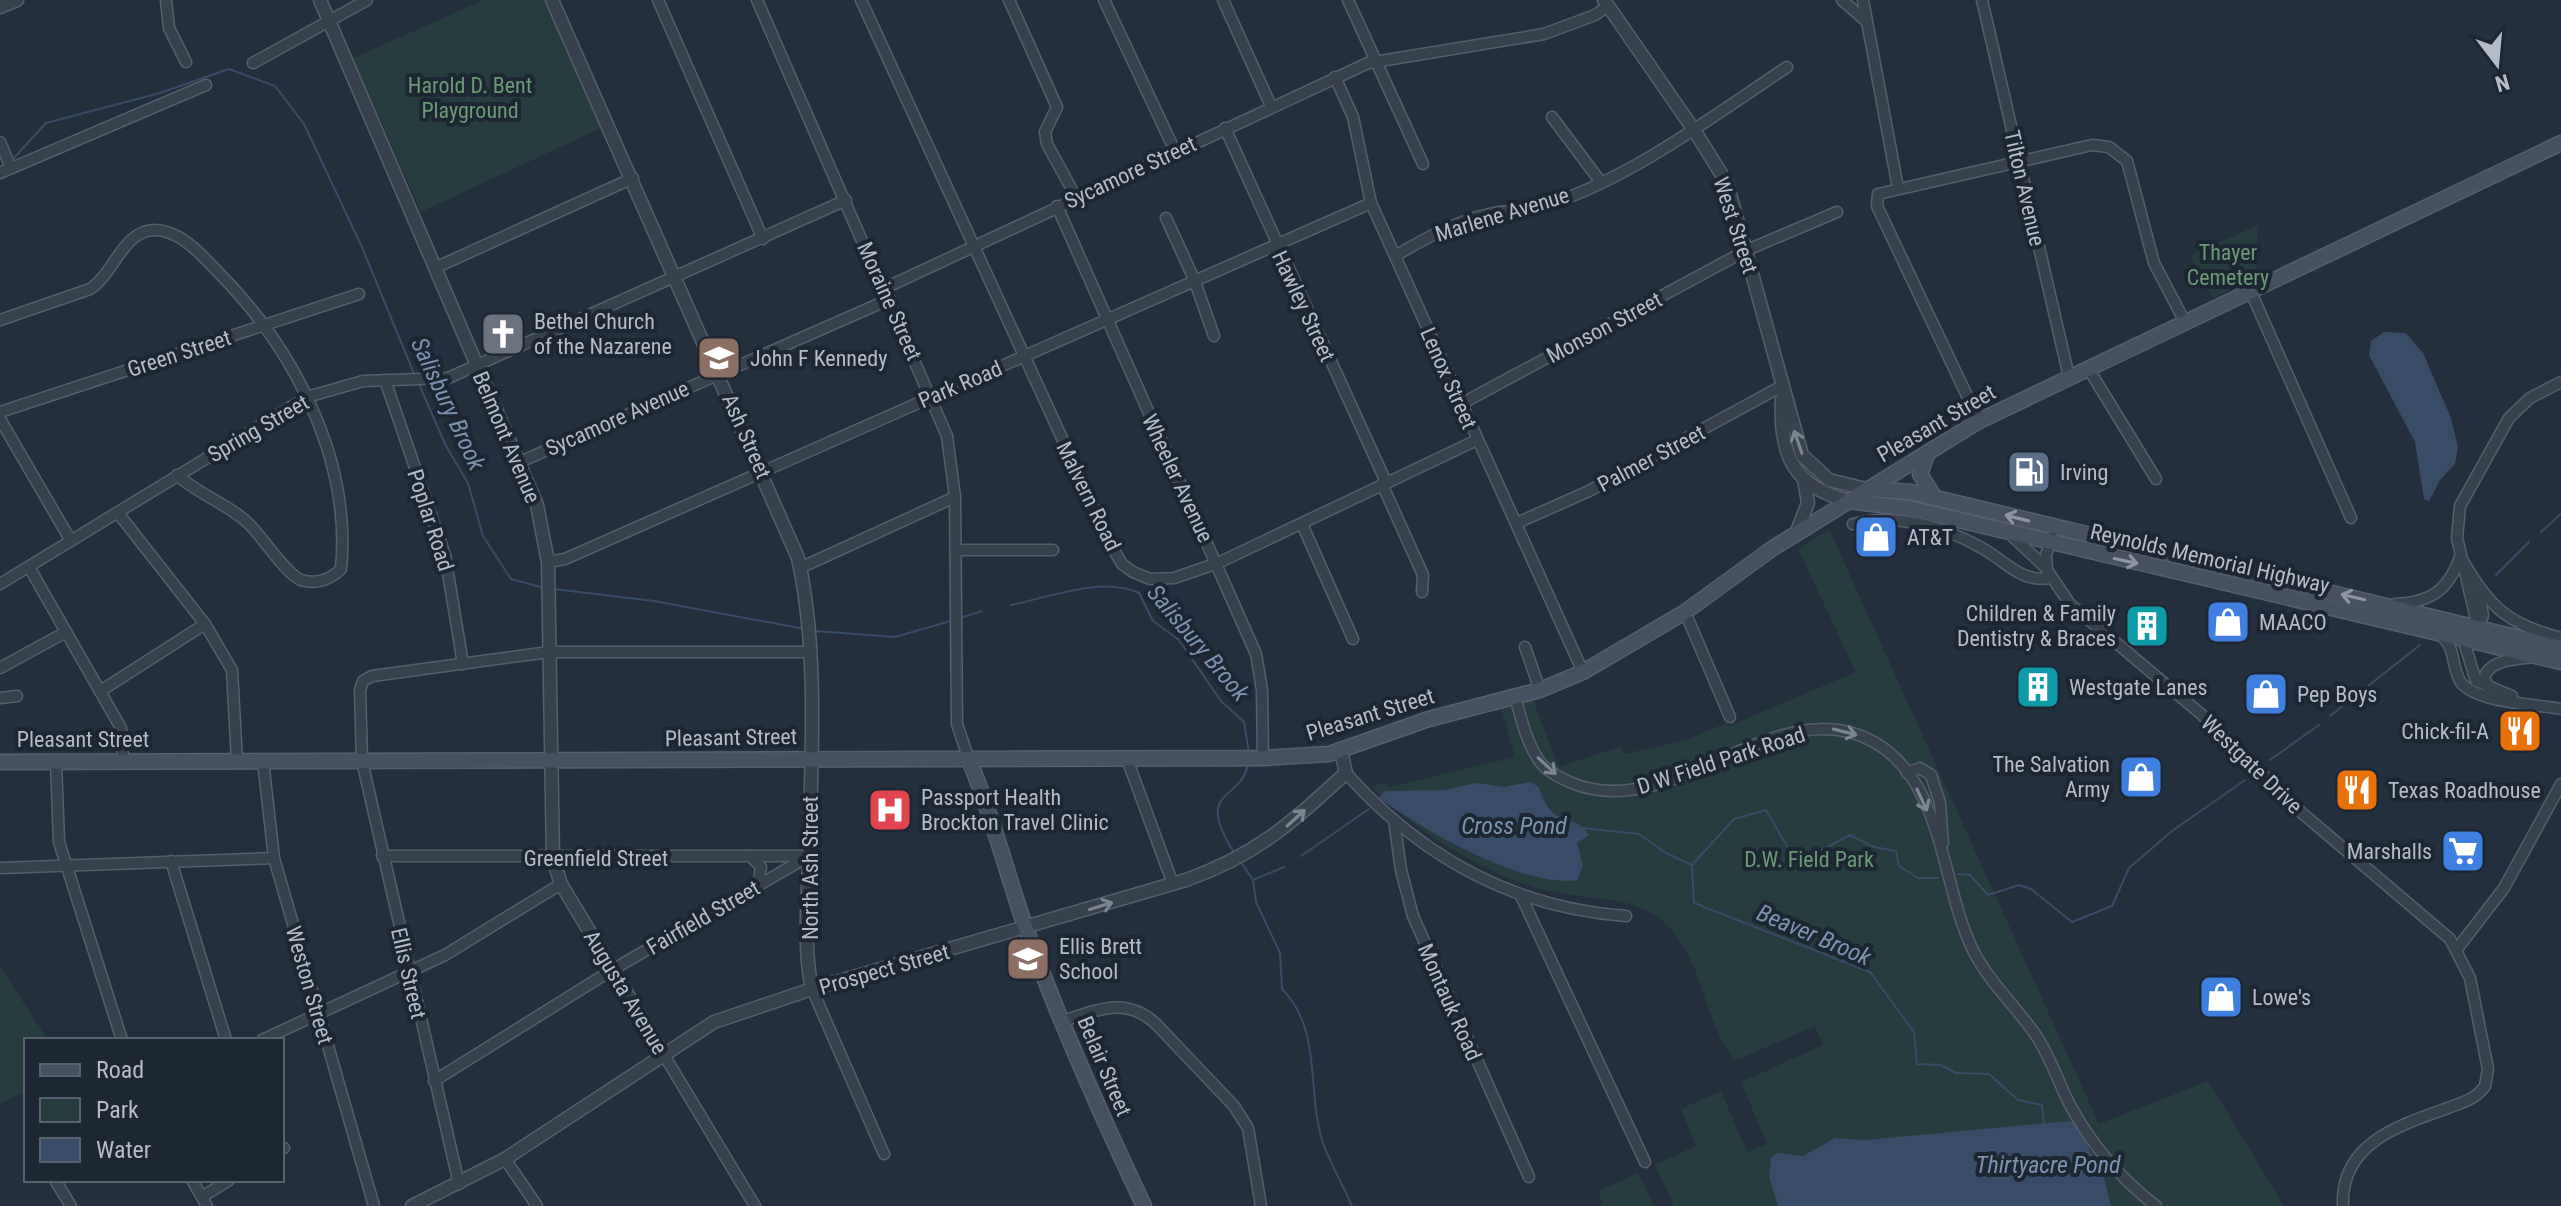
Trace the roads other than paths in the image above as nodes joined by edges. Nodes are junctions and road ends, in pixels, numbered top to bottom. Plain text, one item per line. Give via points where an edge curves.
1 (17, 0) edge
2 (166, 0) edge
3 (320, 0) edge
4 (367, 0) edge
5 (552, 0) edge
6 (658, 0) edge
7 (757, 0) edge
8 (861, 0) edge
9 (1009, 0) edge
10 (1104, 0) edge
11 (1223, 0) edge
12 (1348, 0) edge
13 (1842, 0) edge
14 (1863, 0) edge
15 (1982, 0) edge
16 (1606, 3) edge
17 (0, 7) edge
18 (329, 18) junction
19 (1866, 21) junction
20 (1377, 61) junction
21 (186, 62) dead end
22 (253, 63) dead end
23 (1787, 67) dead end
24 (1335, 77) junction
25 (206, 85) dead end
26 (1271, 106) junction
27 (1552, 117) dead end
28 (1225, 128) junction
29 (1694, 130) junction
30 (0, 142) edge
31 (2561, 143) edge
32 (1175, 151) junction
33 (2018, 160) junction
34 (9, 163) junction
35 (1423, 164) dead end
36 (0, 173) edge
37 (633, 178) junction
38 (1600, 181) junction
39 (1898, 188) junction
40 (1076, 197) junction
41 (846, 200) junction
42 (1371, 203) junction
43 (1057, 206) junction
44 (1837, 212) dead end
45 (1166, 218) dead end
46 (763, 239) junction
47 (1276, 244) junction
48 (974, 247) junction
49 (1747, 250) junction
50 (1395, 256) junction
51 (437, 267) junction
52 (675, 277) junction
53 (1194, 279) junction
54 (2250, 290) junction
55 (359, 294) dead end
56 (888, 294) junction
57 (1106, 319) junction
58 (0, 320) edge
59 (2185, 322) junction
60 (266, 325) junction
61 (1214, 336) dead end
62 (1023, 357) junction
63 (478, 365) junction
64 (2088, 368) junction
65 (719, 372) junction
66 (2069, 377) junction
67 (385, 380) junction
68 (2561, 382) edge
69 (1782, 386) junction
70 (932, 396) junction
71 (307, 397) junction
72 (1461, 404) junction
73 (0, 412) edge
74 (0, 419) edge
75 (1979, 421) junction
76 (1477, 440) junction
77 (1929, 450) junction
78 (520, 462) junction
79 (762, 469) junction
80 (177, 475) junction
81 (1804, 479) junction
82 (2156, 479) dead end
83 (1384, 483) junction
84 (1866, 489) junction
85 (955, 497) junction
86 (1935, 498) junction
87 (1849, 501) junction
88 (118, 513) junction
89 (2351, 518) dead end
90 (1517, 523) junction
91 (1302, 524) junction
92 (1853, 524) dead end
93 (2055, 527) junction
94 (2007, 532) junction
95 (1796, 534) junction
96 (71, 541) junction
97 (2050, 542) junction
98 (956, 550) junction
99 (1053, 550) dead end
100 (2460, 555) junction
101 (548, 562) junction
102 (1218, 563) junction
103 (29, 567) junction
104 (800, 568) junction
105 (2049, 574) junction
106 (0, 584) edge
107 (2479, 588) junction
108 (1422, 592) dead end
109 (2384, 604) junction
110 (1685, 612) junction
111 (205, 624) junction
112 (2460, 631) junction
113 (66, 632) junction
114 (2439, 633) junction
115 (2485, 635) junction
116 (2561, 638) edge
117 (1353, 639) dead end
118 (1525, 647) dead end
119 (2561, 648) edge
120 (549, 652) junction
121 (809, 652) junction
122 (2454, 654) junction
123 (2536, 656) junction
124 (2561, 662) edge
125 (463, 664) junction
126 (0, 668) edge
127 (1583, 672) junction
128 (2491, 689) junction
129 (102, 690) junction
130 (1540, 690) junction
131 (17, 696) dead end
132 (1515, 697) junction
133 (0, 698) edge
134 (2545, 706) junction
135 (2561, 709) edge
136 (1730, 717) dead end
137 (1341, 751) junction
138 (1255, 758) junction
139 (810, 759) junction
140 (1127, 759) junction
141 (969, 760) junction
142 (123, 761) junction
143 (237, 761) junction
144 (263, 761) junction
145 (362, 761) junction
146 (0, 762) edge
147 (56, 762) junction
148 (549, 762) junction
149 (1346, 773) junction
150 (1907, 773) junction
151 (2561, 784) edge
152 (1394, 820) junction
153 (382, 856) junction
154 (750, 856) junction
155 (809, 856) junction
156 (274, 858) junction
157 (553, 859) junction
158 (171, 861) junction
159 (1946, 865) junction
160 (68, 866) junction
161 (0, 868) edge
162 (561, 884) junction
163 (1173, 884) junction
164 (758, 885) junction
165 (1521, 896) junction
166 (1626, 916) dead end
167 (1026, 929) junction
168 (2457, 949) junction
169 (612, 970) junction
170 (409, 972) junction
171 (812, 989) junction
172 (318, 1015) junction
173 (1063, 1021) junction
174 (121, 1038) edge
175 (225, 1038) edge
176 (266, 1038) edge
177 (664, 1055) junction
178 (434, 1081) junction
179 (884, 1154) dead end
180 (505, 1159) junction
181 (1645, 1162) dead end
182 (1529, 1177) dead end
183 (56, 1182) edge
184 (193, 1182) edge
185 (227, 1182) edge
186 (459, 1184) junction
187 (204, 1201) edge
188 (71, 1206) edge
189 (374, 1206) edge
190 (412, 1206) edge
191 (537, 1206) edge
192 (755, 1206) edge
193 (1144, 1206) edge
194 (1261, 1206) edge
195 (2156, 1206) edge
196 (2343, 1206) edge

1 - 17 street
2 - 21 street via 169,28
3 - 18 street, Belmont Avenue
4 - 18 street
5 - 37 street, Ash Street
6 - 46 street
7 - 41 street, Moraine Street
8 - 48 street, Malvern Road
9 - 40 street via 1057,107 1045,132 1047,144
10 - 32 street
11 - 26 street
12 - 20 street
13 - 19 street
14 - 19 street
15 - 33 street, Tilton Avenue
16 - 20 street, Sycamore Street via 1595,15 1544,34
16 - 29 street, West Street
18 - 22 street
18 - 51 street, Belmont Avenue
19 - 39 street
20 - 24 street, Sycamore Street
20 - 35 street
23 - 29 street, Marlene Avenue
24 - 26 street, Sycamore Street
24 - 42 street, Lenox Street via 1353,117
25 - 34 street
26 - 28 street, Sycamore Street
27 - 38 street
28 - 32 street, Sycamore Street
28 - 47 street, Hawley Street
29 - 38 street, Marlene Avenue
29 - 49 street, West Street via 1727,183
30 - 34 street
31 - 54 main road, Pleasant Street
32 - 40 street, Sycamore Street
33 - 39 street
33 - 59 street via 2092,145 2114,149 2127,161 2154,263
33 - 66 street, Tilton Avenue
34 - 36 street
37 - 51 street
37 - 52 street, Ash Street
38 - 50 street, Marlene Avenue via 1549,204 1486,215 1427,237
39 - 75 street via 1878,194 1877,206
40 - 43 street, Sycamore Street
41 - 46 street, Spring Street
41 - 56 street, Moraine Street
42 - 47 street, Park Road
42 - 50 street, Lenox Street
43 - 48 street, Sycamore Street
43 - 57 street, Wheeler Avenue
44 - 49 street, Monson Street
45 - 53 street
46 - 52 street, Spring Street
47 - 53 street, Park Road
47 - 83 street, Hawley Street
48 - 56 street, Sycamore Street
48 - 62 street, Malvern Road
49 - 69 street, West Street
49 - 72 street, Monson Street
50 - 72 street, Lenox Street
51 - 63 street, Belmont Avenue
52 - 63 street, Spring Street
52 - 65 street, Ash Street
53 - 57 street, Park Road
53 - 61 street
54 - 59 main road, Pleasant Street
54 - 89 street
55 - 60 street, Green Street
56 - 65 street, Sycamore Avenue
56 - 70 street, Moraine Street
57 - 62 street, Park Road
57 - 102 street, Wheeler Avenue
58 - 60 street via 90,289 130,242 142,232 157,230 198,251
59 - 64 main road, Pleasant Street
60 - 71 street
60 - 73 street, Green Street
62 - 70 street, Park Road
62 - 102 street, Malvern Road via 1122,564 1162,580
63 - 67 street, Spring Street via 448,378
63 - 78 street, Belmont Avenue
64 - 66 main road, Pleasant Street
64 - 82 street
65 - 78 street, Sycamore Avenue
65 - 79 street, Ash Street
66 - 75 main road, Pleasant Street
67 - 71 street, Spring Street via 346,384
67 - 125 street, Poplar Road via 445,555
68 - 100 street via 2519,407 2494,441 2460,506
69 - 81 street, West Street via 1782,442
84 -> 69 street, West Street via 1829,480 1807,461 1796,441
69 - 90 street, Palmer Street via 1589,491
70 - 79 street, Park Road
70 - 85 street, Moraine Street via 947,436
71 - 80 street, Spring Street
71 - 80 street via 342,525 341,569 332,578 305,581 294,576 248,522
72 - 76 street, Lenox Street
74 - 96 street
75 - 77 main road, Pleasant Street
76 - 83 street, Malvern Road
76 - 90 street, Lenox Street
77 - 84 main road, Pleasant Street
77 - 86 main road via 1920,474
78 - 101 street, Belmont Avenue via 537,505
79 - 101 street, Park Road via 565,559
79 - 104 street, Ash Street
80 - 88 street, Spring Street
81 - 87 street
81 - 95 street via 1808,503
83 - 91 street, Malvern Road
83 - 108 street, Hawley Street via 1423,575
84 - 86 main road, Reynolds Memorial Highway
84 - 87 main road, Pleasant Street
85 - 98 street, Moraine Street
85 - 104 street
93 -> 86 main road, Reynolds Memorial Highway
87 - 94 main road, Reynolds Memorial Highway via 1902,507
87 - 95 main road, Pleasant Street
88 - 96 street, Spring Street
88 - 111 street
90 - 127 street, Lenox Street
91 - 102 street, Malvern Road
91 - 117 street
92 - 105 street via 1892,518 1966,540 2028,580
93 - 97 street
109 -> 93 main road, Reynolds Memorial Highway
94 - 97 main road, Reynolds Memorial Highway
94 - 105 street, Westgate Drive
95 - 110 main road, Pleasant Street
96 - 103 street, Spring Street
97 - 105 street
97 -> 114 main road, Reynolds Memorial Highway
98 - 99 street
98 - 141 street, Moraine Street via 957,724
100 - 107 street
100 - 109 street via 2450,581 2436,595 2419,603
100 - 115 street
101 - 120 street, Belmont Avenue
102 - 138 street, Wheeler Avenue via 1256,654 1262,690
103 - 106 street, Spring Street
103 - 113 street
104 - 121 street, Ash Street
105 - 168 street, Westgate Drive via 2070,604 2214,725 2302,813
107 - 115 street
107 - 116 street via 2516,624
109 - 112 main road, Reynolds Memorial Highway
110 - 127 main road, Pleasant Street
110 - 136 street
111 - 129 street
111 - 143 street via 232,670
112 - 114 main road, Reynolds Memorial Highway
112 - 115 main road, Reynolds Memorial Highway
112 - 122 street
112 - 128 street via 2474,678
113 - 126 street
113 - 129 street
114 - 122 street
115 - 119 main road, Reynolds Memorial Highway
115 - 123 main road, Reynolds Memorial Highway
118 - 130 street
120 - 121 street
120 - 125 street
120 - 148 street, Belmont Avenue
121 - 139 street, Ash Street
122 - 134 street via 2460,680 2473,692
123 - 124 main road, Reynolds Memorial Highway
123 - 128 street via 2491,667 2484,676
125 - 145 street, Ellis Street via 363,681
127 - 130 main road, Pleasant Street
128 - 134 street
129 - 142 street via 121,728
130 - 132 main road, Pleasant Street
131 - 133 street
132 - 137 main road, Pleasant Street via 1429,719
132 -> 150 street, D W Field Park Road via 1531,744 1546,768 1569,782 1602,791 1649,787 1809,730 1845,730 1881,746
134 - 135 street
137 - 138 main road, Pleasant Street
137 - 149 street
138 - 140 main road, Pleasant Street
139 - 141 main road, Pleasant Street
139 - 148 main road, Pleasant Street
139 - 155 street, North Ash Street
140 - 141 main road, Pleasant Street
140 - 163 street
141 - 167 main road, Belair Street
142 - 143 main road, Pleasant Street
142 - 147 main road, Pleasant Street
143 - 144 main road, Pleasant Street
144 - 145 main road, Pleasant Street
144 - 156 street, Weston Street
145 - 148 main road, Pleasant Street
145 - 153 street, Ellis Street
146 - 147 main road, Pleasant Street
147 - 160 street via 59,842
148 - 157 street, Augusta Avenue
149 - 152 street
163 -> 149 street, Prospect Street via 1238,860 1282,831
150 -> 159 street
150 - 159 street via 1924,768 1934,781
151 - 168 street via 2504,888
152 - 165 street via 1460,865
152 - 182 street, Montauk Road via 1413,916
153 - 157 street, Greenfield Street
153 - 170 street, Ellis Street
154 - 155 street, Greenfield Street
154 - 157 street, Greenfield Street
154 - 164 street via 761,867
155 - 164 street, Fairfield Street
155 - 171 street, North Ash Street
156 - 158 street
156 - 172 street, Weston Street
157 - 162 street, Augusta Avenue
158 - 160 street
158 - 175 street
159 - 195 street via 1963,926 1981,964 2037,1036 2092,1138 2117,1171
160 - 161 street
160 - 174 street
162 - 169 street, Augusta Avenue
162 - 170 street
167 -> 163 street, Prospect Street
164 - 169 street, Fairfield Street
165 - 166 street via 1573,911
165 - 181 street
167 - 171 street, Prospect Street
167 - 173 main road, Belair Street
168 - 196 street, Westgate Drive via 2472,987 2487,1083 2473,1098 2375,1138 2349,1171
169 - 177 street, Augusta Avenue
169 - 178 street, Fairfield Street
170 - 172 street
170 - 178 street, Ellis Street
171 - 177 street, Prospect Street via 714,1022
171 - 179 street, North Ash Street
172 - 176 street
172 - 189 street, Weston Street
173 - 193 main road, Belair Street
173 - 194 street via 1107,1007 1142,1012 1234,1106 1248,1128
177 - 180 street, Prospect Street
177 - 192 street, Augusta Avenue
178 - 186 street, Ellis Street
180 - 186 street, Prospect Street
180 - 191 street
183 - 188 street
184 - 187 street
185 - 187 street
186 - 190 street, Prospect Street

